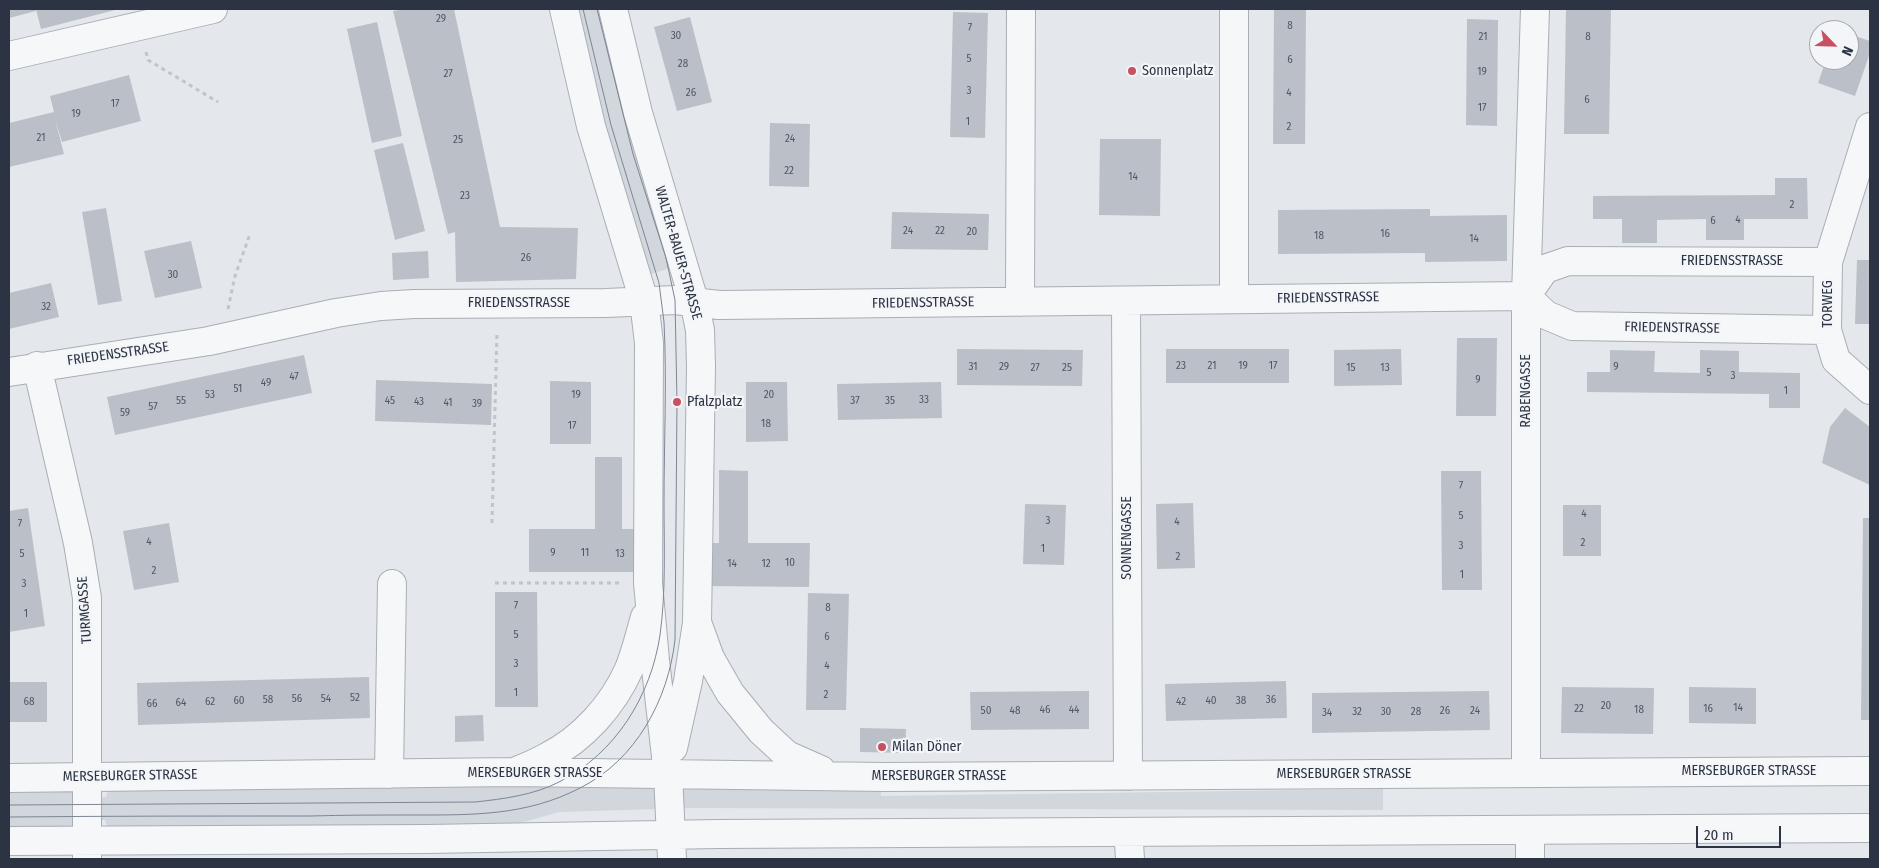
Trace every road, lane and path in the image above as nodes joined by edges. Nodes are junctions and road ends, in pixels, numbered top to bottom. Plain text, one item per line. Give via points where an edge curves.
1 (213, 9) edge
2 (564, 9) edge
3 (613, 9) edge
4 (1021, 9) edge
5 (1234, 9) edge
6 (1535, 9) edge
7 (139, 25) junction
8 (9, 56) edge
9 (218, 102) dead end
10 (1870, 127) edge
11 (250, 234) dead end
12 (1828, 262) junction
13 (1526, 296) junction
14 (1234, 299) junction
15 (644, 301) junction
16 (694, 301) junction
17 (1126, 301) junction
18 (1020, 302) junction
19 (498, 303) junction
20 (1827, 330) junction
21 (208, 341) junction
22 (37, 366) junction
23 (9, 372) edge
24 (1870, 390) edge
25 (492, 523) dead end
26 (495, 583) dead end
27 (392, 584) dead end
28 (648, 584) junction
29 (697, 623) junction
30 (1870, 770) edge
31 (513, 772) junction
32 (1526, 773) junction
33 (389, 774) junction
34 (668, 774) junction
35 (832, 775) junction
36 (1128, 776) junction
37 (87, 777) junction
38 (9, 778) edge
39 (1870, 828) edge
40 (1533, 830) junction
41 (9, 841) edge
42 (1130, 846) edge
43 (672, 848) edge
44 (87, 850) edge
45 (1530, 859) edge

1 - 7 street
2 - 15 street via 592,126
3 - 16 street, WALTER-BAUER-STRASSE via 638,114
4 - 18 street
5 - 14 street
6 - 13 street, RABENGASSE
7 - 8 street
7 - 9 path via 148,60
10 - 12 street, TORWEG
11 - 21 path via 235,276 226,318 206,323
12 - 13 street, FRIEDENSSTRASSE via 1568,260 1545,269
12 - 20 street, TORWEG
13 - 14 street, FRIEDENSSTRASSE
13 - 20 street, FRIEDENSTRASSE via 1546,315 1572,326
13 - 32 street, RABENGASSE
14 - 17 street, FRIEDENSSTRASSE
15 - 16 street, FRIEDENSSTRASSE
15 - 19 street, FRIEDENSSTRASSE
15 - 28 street via 649,343
16 - 18 street, FRIEDENSSTRASSE via 719,305
16 - 29 street, WALTER-BAUER-STRASSE via 700,330 701,366
17 - 18 street, FRIEDENSSTRASSE
17 - 36 street, SONNENGASSE
19 - 21 street, FRIEDENSSTRASSE via 381,306
19 - 25 path
20 - 24 street, TORWEG via 1836,360
21 - 22 street, FRIEDENSSTRASSE
22 - 23 street, FRIEDENSSTRASSE
22 - 37 street, TURMGASSE via 78,543 87,598
26 - 28 path
27 - 33 street
28 - 31 street via 645,616 637,646 616,694 578,736 548,757
28 - 34 street
29 - 34 street
29 - 35 street via 710,658 730,693 761,731 787,755
30 - 32 street, MERSEBURGER STRASSE
31 - 33 street, MERSEBURGER STRASSE
31 - 34 street, MERSEBURGER STRASSE
32 - 36 street, MERSEBURGER STRASSE
33 - 37 street, MERSEBURGER STRASSE
34 - 35 street, MERSEBURGER STRASSE
34 - 43 street
35 - 36 street, MERSEBURGER STRASSE
37 - 38 street, MERSEBURGER STRASSE
37 - 44 street, TURMGASSE
39 - 40 street
40 - 42 street
40 - 45 street
41 - 44 street
42 - 43 street via 729,834
43 - 44 street via 427,839

